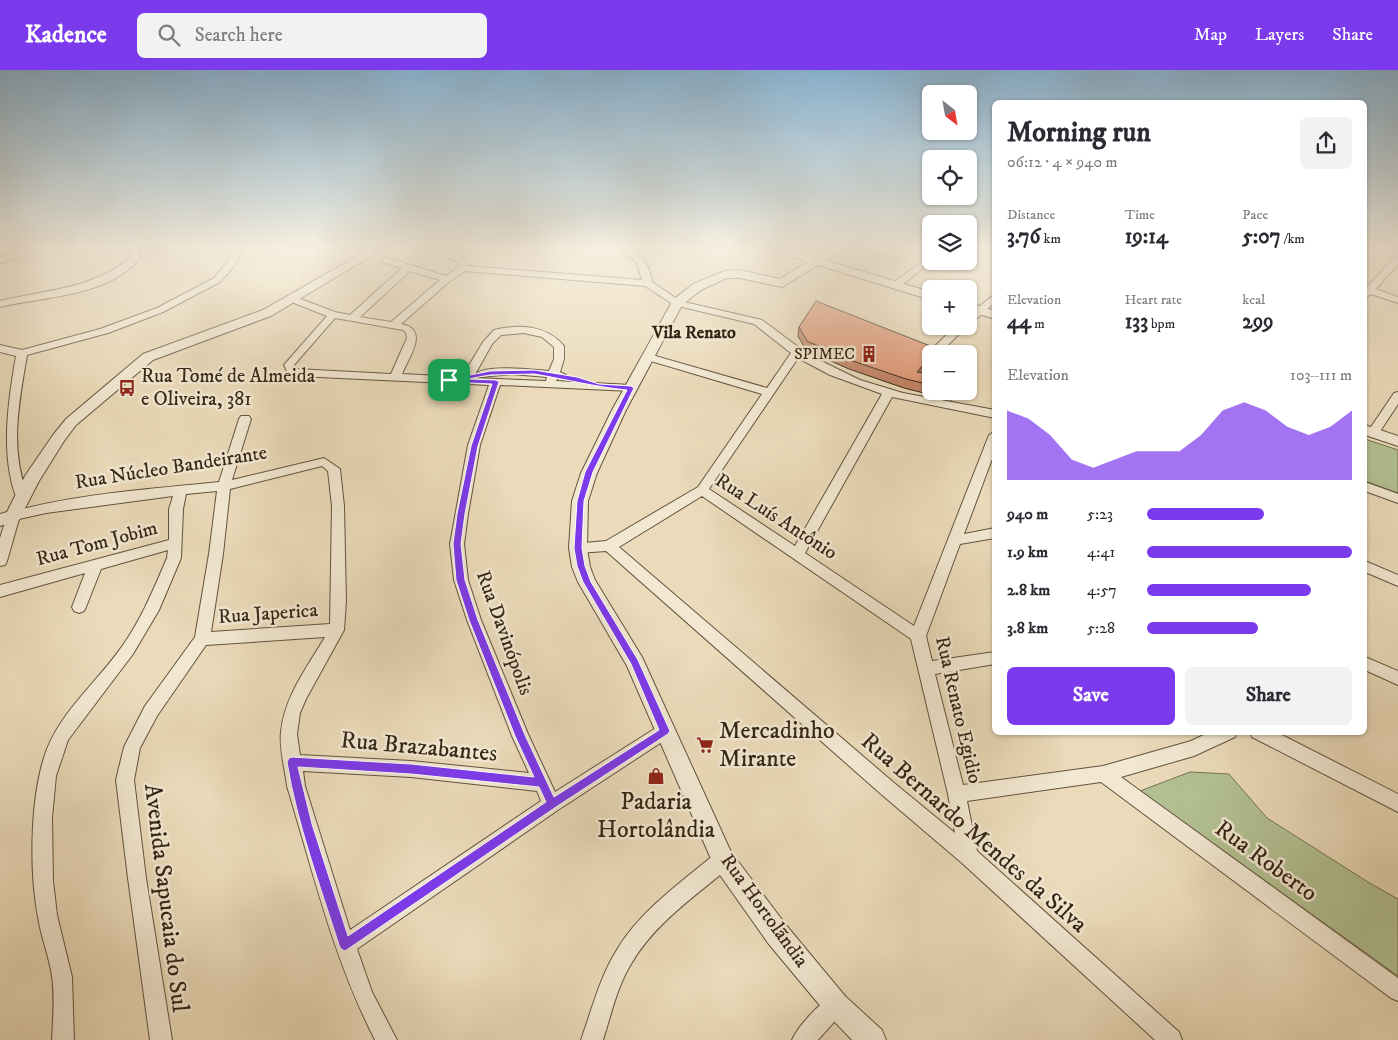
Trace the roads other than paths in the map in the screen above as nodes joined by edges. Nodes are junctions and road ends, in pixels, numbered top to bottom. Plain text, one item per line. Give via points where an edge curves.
1 (54, 292) edge
2 (194, 292) edge
3 (303, 292) edge
4 (381, 292) edge
5 (432, 292) edge
6 (662, 292) edge
7 (690, 292) edge
8 (1367, 293) edge
9 (292, 299) junction
10 (992, 299) edge
11 (1398, 300) edge
12 (677, 302) junction
13 (0, 304) edge
14 (977, 307) edge
15 (977, 310) edge
16 (992, 314) edge
17 (333, 315) junction
18 (352, 319) junction
19 (394, 325) junction
20 (953, 335) edge
21 (942, 345) edge
22 (0, 348) edge
23 (797, 352) junction
24 (22, 353) junction
25 (648, 357) junction
26 (396, 376) junction
27 (467, 378) junction
28 (552, 379) junction
29 (496, 382) junction
30 (631, 388) junction
31 (768, 392) junction
32 (889, 392) junction
33 (1398, 395) edge
34 (992, 413) edge
35 (246, 420) dead end
36 (1369, 432) edge
37 (1398, 441) edge
38 (992, 443) edge
39 (224, 486) junction
40 (1367, 487) edge
41 (181, 489) junction
42 (702, 490) junction
43 (22, 496) junction
44 (1398, 499) edge
45 (6, 518) edge
46 (992, 534) edge
47 (956, 540) junction
48 (176, 542) junction
49 (608, 546) junction
50 (578, 548) junction
51 (797, 555) junction
52 (0, 561) edge
53 (95, 565) junction
54 (1367, 567) edge
55 (1398, 581) edge
56 (0, 591) edge
57 (79, 607) dead end
58 (337, 630) junction
59 (918, 636) junction
60 (202, 639) junction
61 (992, 658) edge
62 (1367, 664) edge
63 (926, 669) junction
64 (1398, 678) edge
65 (665, 731) junction
66 (1222, 735) edge
67 (1264, 735) edge
68 (292, 762) junction
69 (1103, 774) junction
70 (542, 783) junction
71 (957, 794) junction
72 (1398, 803) edge
73 (552, 804) junction
74 (969, 856) junction
75 (723, 860) junction
76 (345, 945) junction
77 (1398, 991) edge
78 (836, 1005) junction
79 (63, 1040) edge
80 (161, 1040) edge
81 (386, 1040) edge
82 (592, 1040) edge
83 (803, 1040) edge
84 (872, 1040) edge
85 (1171, 1040) edge

1 - 13 street
2 - 24 street via 160,310 104,331
3 - 9 street
4 - 18 street
5 - 19 street
6 - 12 street
7 - 12 street
8 - 11 street
9 - 17 street
9 - 43 street via 252,319 163,350 141,362 71,422
10 - 14 street
12 - 23 street via 750,318
12 - 25 street, Rua Hortolãndia
15 - 16 street
17 - 18 street
17 - 26 street via 289,368 297,373
18 - 19 street
19 - 26 street via 406,328 412,338
20 - 21 street
22 - 24 street
23 - 31 street
23 - 32 street via 824,368
24 - 43 street via 10,412 9,441 12,474
25 - 30 street, Rua Hortolãndia
25 - 31 street
26 - 27 street via 449,380
27 - 28 street via 512,371
27 - 28 street via 488,342 498,332 516,330 538,331 550,336 559,346
27 - 29 street
28 - 29 street
28 - 30 street
29 - 70 street, Rua Davinópolis via 474,446 461,514 457,544 461,580 520,736
30 - 50 street, Rua Hortolãndia via 589,472 580,501
31 - 42 street
32 - 34 street
32 - 51 street
33 - 36 street
35 - 39 street, Avenida Sapucaia do Sul
36 - 37 street
38 - 47 street, Rua Renato Egidio
39 - 41 street, Rua Núcleo Bandeirante
39 - 58 street, Rua Núcleo Bandeirante via 316,463 324,462 334,469 338,506
39 - 60 street, Avenida Sapucaia do Sul
40 - 44 street
41 - 45 street, Rua Núcleo Bandeirante via 46,508
41 - 48 street via 176,509
42 - 49 street, Rua Luís Antônio
42 - 51 street, Rua Luís Antônio
43 - 45 street
45 - 52 street
46 - 47 street
47 - 59 street, Rua Renato Egidio
48 - 53 street, Rua Tom Jobim
48 - 79 street via 167,576 142,629 62,735 46,777 43,876 48,917 64,986
49 - 50 street
49 - 74 street, Rua Bernardo Mendes da Silva
50 - 65 street, Rua Hortolãndia via 587,582 635,663
51 - 59 street, Rua Luís Antônio
53 - 56 street, Rua Tom Jobim
53 - 57 street
54 - 55 street
58 - 60 street, Rua Japerica
58 - 68 street, Rua Núcleo Bandeirante via 292,713 289,734
59 - 63 street, Rua Renato Egidio
60 - 80 street, Avenida Sapucaia do Sul via 151,711 132,747 126,780
61 - 63 street
62 - 64 street
63 - 71 street, Rua Renato Egidio
65 - 73 street
65 - 75 street, Rua Hortolãndia
66 - 69 street via 1194,748
67 - 72 street
68 - 70 street, Rua Brazabantes via 411,769
68 - 76 street, Rua Núcleo Bandeirante via 307,824
69 - 71 street
69 - 77 street, Rua Roberto
70 - 73 street, Rua Davinópolis
71 - 74 street, Rua Renato Egidio
73 - 76 street
74 - 85 street, Rua Bernardo Mendes da Silva
75 - 78 street, Rua Hortolãndia via 777,934
75 - 82 street via 662,912 629,948 612,982
76 - 81 street, Rua Núcleo Bandeirante via 364,997
78 - 83 street
78 - 84 street, Rua Hortolãndia

